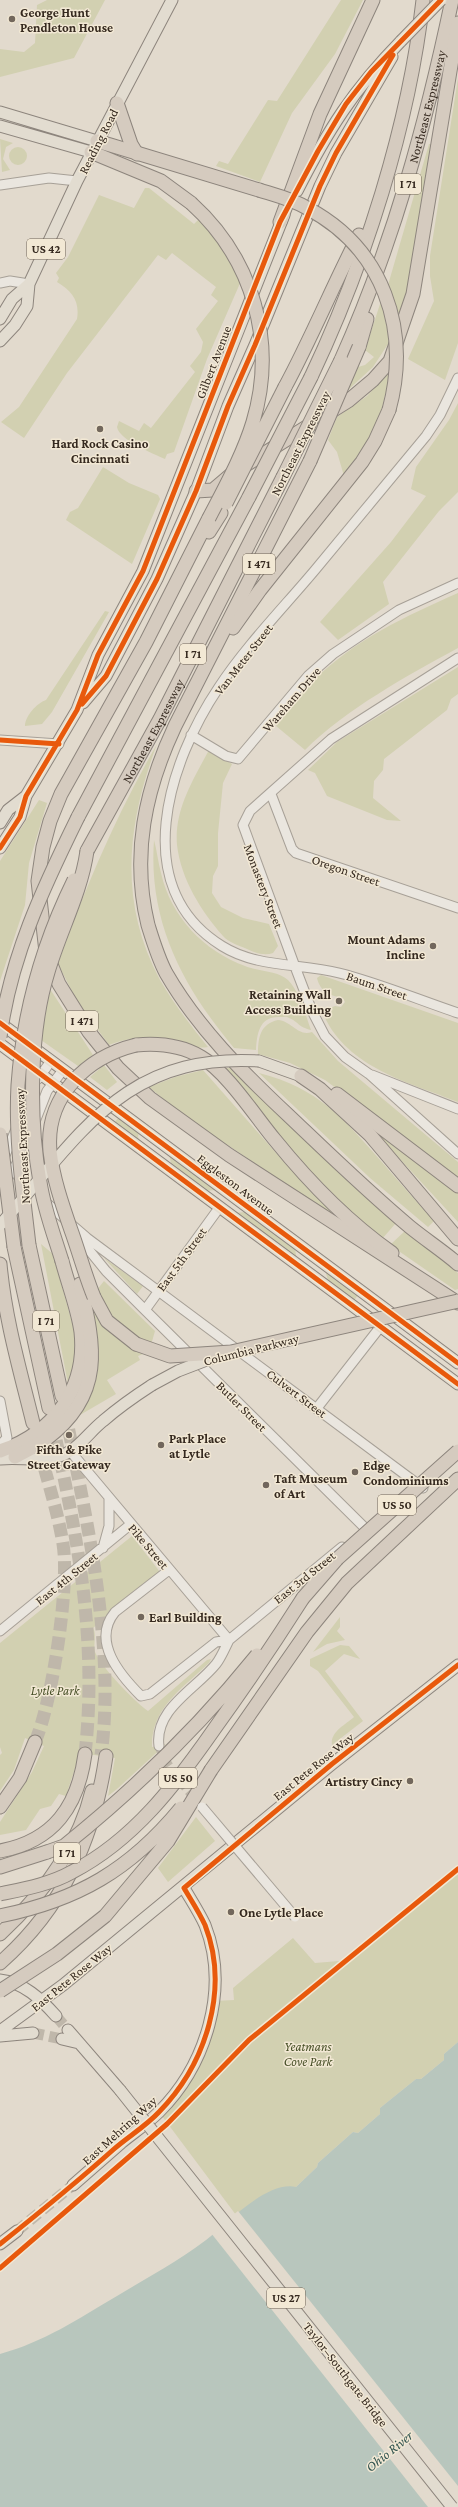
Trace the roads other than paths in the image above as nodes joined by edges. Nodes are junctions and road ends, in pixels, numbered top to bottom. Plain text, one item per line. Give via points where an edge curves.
1 (172, 0) edge
2 (373, 0) edge
3 (423, 0) edge
4 (441, 0) edge
5 (452, 0) edge
6 (458, 22) edge
7 (401, 41) junction
8 (117, 103) junction
9 (0, 112) edge
10 (0, 126) edge
11 (94, 146) junction
12 (137, 154) junction
13 (77, 180) junction
14 (0, 185) edge
15 (380, 194) junction
16 (280, 222) junction
17 (387, 249) junction
18 (0, 283) edge
19 (29, 284) junction
20 (0, 319) edge
21 (0, 341) edge
22 (458, 378) edge
23 (196, 491) junction
24 (215, 516) junction
25 (458, 583) edge
26 (458, 658) edge
27 (206, 667) junction
28 (77, 710) junction
29 (192, 735) junction
30 (2, 740) edge
31 (59, 744) junction
32 (271, 794) junction
33 (26, 796) junction
34 (0, 824) edge
35 (0, 848) edge
36 (87, 851) junction
37 (458, 908) edge
38 (294, 964) junction
39 (458, 1013) edge
40 (0, 1023) edge
41 (0, 1037) edge
42 (0, 1044) edge
43 (51, 1061) junction
44 (63, 1070) junction
45 (41, 1074) junction
46 (369, 1074) junction
47 (301, 1076) junction
48 (52, 1082) junction
49 (458, 1108) edge
50 (0, 1134) edge
51 (458, 1154) edge
52 (0, 1165) edge
53 (10, 1174) junction
54 (458, 1186) edge
55 (0, 1191) edge
56 (219, 1208) junction
57 (60, 1211) junction
58 (0, 1225) edge
59 (458, 1239) edge
60 (0, 1264) edge
61 (458, 1264) edge
62 (158, 1290) junction
63 (458, 1302) edge
64 (145, 1310) junction
65 (381, 1326) junction
66 (231, 1352) junction
67 (458, 1363) edge
68 (458, 1384) edge
69 (62, 1396) tunnel mouth
70 (0, 1401) edge
71 (49, 1408) tunnel mouth
72 (317, 1408) junction
73 (33, 1424) tunnel mouth
74 (0, 1445) edge
75 (0, 1451) edge
76 (458, 1451) edge
77 (71, 1452) junction
78 (14, 1457) junction
79 (0, 1459) edge
80 (458, 1460) edge
81 (458, 1479) edge
82 (423, 1488) junction
83 (109, 1498) junction
84 (131, 1524) junction
85 (366, 1528) junction
86 (102, 1550) junction
87 (169, 1570) junction
88 (303, 1598) junction
89 (0, 1631) edge
90 (229, 1640) junction
91 (458, 1664) edge
92 (34, 1742) tunnel mouth
93 (160, 1746) tunnel mouth
94 (85, 1754) tunnel mouth
95 (211, 1770) junction
96 (0, 1807) edge
97 (202, 1807) tunnel mouth
98 (0, 1852) edge
99 (0, 1867) edge
100 (184, 1888) junction
101 (0, 1894) edge
102 (0, 1916) edge
103 (294, 1918) dead end
104 (0, 1933) edge
105 (0, 1962) edge
106 (0, 1980) edge
107 (0, 1991) edge
108 (43, 2001) junction
109 (56, 2016) tunnel mouth
110 (0, 2031) edge
111 (33, 2033) tunnel mouth
112 (65, 2035) tunnel mouth
113 (0, 2036) edge
114 (73, 2185) tunnel mouth
115 (17, 2230) tunnel mouth
116 (0, 2244) edge
117 (452, 2507) edge

1 - 8 main road, Reading Road / US 42
2 - 16 highway via 320,114
3 - 15 highway, Northeast Expressway / I 71 via 414,66
4 - 7 main road, Gilbert Avenue, bridge
5 - 17 highway, Northeast Expressway / I 71 via 411,173
6 - 23 highway via 413,294 390,361 373,380 348,401 233,473 212,490
7 - 16 main road, Gilbert Avenue via 371,72 346,104
7 - 23 main road, Gilbert Avenue via 336,153 320,186 225,413
8 - 11 main road, Reading Road / US 42
8 - 12 highway
9 - 11 main road
10 - 11 main road
11 - 12 highway
11 - 13 main road, Reading Road / US 42
11 - 24 highway, bridge via 162,181 191,203 219,232 243,270 254,301 263,349 259,397 252,423
12 - 27 highway, bridge via 289,200 308,208 343,233 366,258 385,292 397,340 397,370 389,410 375,441 362,462 260,590
13 - 14 street via 49,178
13 - 19 main road, Reading Road / US 42
15 - 24 highway, bridge via 286,387
15 - 41 highway, Northeast Expressway / I 71, bridge via 359,262 334,329 311,377 78,817 40,895 19,951 4,1007
16 - 28 main road, Gilbert Avenue via 156,541 98,656
17 - 27 highway, I 471, bridge via 359,347 310,461
17 - 36 highway, Northeast Expressway / I 71, bridge via 342,360 160,719
18 - 19 street via 10,281
19 - 20 main road, Reading Road / US 42 via 12,299
19 - 21 main road, Reading Road / US 42 via 27,306 15,325
22 - 29 street, Van Meter Street via 440,415 426,436 228,675
23 - 28 main road, Gilbert Avenue via 157,579 106,676
24 - 63 highway, I 471 via 61,794 50,821 38,881 46,952 59,984 89,1032 118,1068 150,1098 229,1155
25 - 29 street, Wareham Drive via 399,610 333,654 308,676 238,759 226,756
26 - 32 street, Monastery Street via 331,739
27 - 61 highway, I 471 via 165,746 143,821 141,887 148,924 159,957 170,978 212,1038 258,1088 410,1227
28 - 31 main road, Gilbert Avenue
29 - 38 street, Van Meter Street via 176,771 165,847 168,872 177,896 195,923 229,950 258,961
30 - 31 street
31 - 33 main road, Gilbert Avenue
32 - 37 street, Oregon Street via 292,850 296,853
32 - 38 street, Monastery Street via 248,814 243,828
33 - 34 main road via 8,810
33 - 35 main road via 20,817
36 - 69 highway, Northeast Expressway / I 71, bridge via 58,911 37,975 25,1030 18,1093 20,1162 29,1245
36 - 75 highway, bridge via 84,872 48,973 36,1043 32,1126 40,1184 81,1331 78,1378 69,1398 53,1419 20,1443
38 - 39 street, Baum Street via 340,973
38 - 46 street, Monastery Street via 312,1011 325,1036 345,1057
40 - 43 main road, Eggleston Avenue
42 - 45 main road
43 - 44 main road, Eggleston Avenue
43 - 45 street
44 - 48 street
44 - 67 main road, Eggleston Avenue
45 - 48 main road
45 - 52 street
46 - 49 street
46 - 51 street, Monastery Street
47 - 54 highway via 337,1094
47 - 58 main road, bridge via 259,1061 214,1060 184,1066 147,1079 91,1121
47 - 59 highway via 320,1089 370,1135
48 - 53 street via 22,1155
48 - 56 main road
50 - 71 highway, bridge via 14,1247
52 - 53 street, Culvert Street
53 - 55 street
53 - 57 street, Culvert Street
56 - 62 street, East 5th Street
56 - 65 main road
57 - 62 street, Culvert Street via 87,1238
57 - 63 highway, bridge via 50,1149 52,1124 61,1098 88,1066 117,1050 150,1044 177,1047 201,1057 218,1069 290,1159 320,1191 388,1250
57 - 64 street, Butler Street via 106,1271
57 - 66 highway, bridge via 94,1297 107,1321 136,1344 170,1356
57 - 78 highway, bridge via 80,1284 93,1358 88,1384 78,1404 60,1427 42,1442
60 - 73 highway via 8,1323
62 - 64 street, East 5th Street
62 - 72 street, Culvert Street
63 - 66 highway, Columbia Parkway, bridge
64 - 85 street, Butler Street
65 - 68 main road
65 - 72 street
66 - 77 main road, Columbia Parkway, bridge via 178,1371 135,1396 86,1435
70 - 74 street via 7,1438
72 - 82 street, Culvert Street
76 - 88 highway, US 50, bridge via 337,1560
77 - 78 main road via 25,1461
77 - 83 street, Pike Street
78 - 79 main road
80 - 82 street, East 3rd Street
81 - 95 highway, US 50 via 347,1583 307,1632
82 - 85 street, East 3rd Street
83 - 84 street, Pike Street
83 - 86 street via 109,1526
84 - 86 street, East 4th Street
84 - 87 street, Pike Street
85 - 90 street, East 3rd Street
86 - 89 street, East 4th Street
87 - 90 street, Pike Street
87 - 90 street, East 3rd Street via 115,1612 108,1628 107,1645 114,1666 141,1696 150,1694 216,1642
88 - 99 highway, bridge via 194,1730 154,1770 64,1846
88 - 101 highway, US 50, bridge via 194,1758 143,1820 117,1843 72,1873 25,1889
90 - 93 street via 216,1664 164,1718 158,1731
91 - 100 main road, East Pete Rose Way via 332,1764
92 - 96 highway via 20,1778
94 - 98 highway via 77,1789 69,1807 56,1825 37,1839
95 - 102 highway, US 50, bridge via 147,1845 109,1875 72,1896 35,1909
95 - 107 highway, bridge via 168,1841 105,1916 57,1954
97 - 103 street, bridge
100 - 108 main road, East Pete Rose Way
100 - 114 main road, East Mehring Way via 204,1924 212,1952 214,2001 212,2017 202,2047 180,2086 159,2112
104 - 105 highway, I 71 via 51,1880 77,1836 103,1756 94,1818 60,1892 38,1926
106 - 108 main road via 21,1986
108 - 109 main road
108 - 110 main road, East Pete Rose Way
111 - 113 main road
112 - 117 main road, Taylor–Southgate Bridge / US 27, bridge via 79,2043 120,2090
115 - 116 main road

